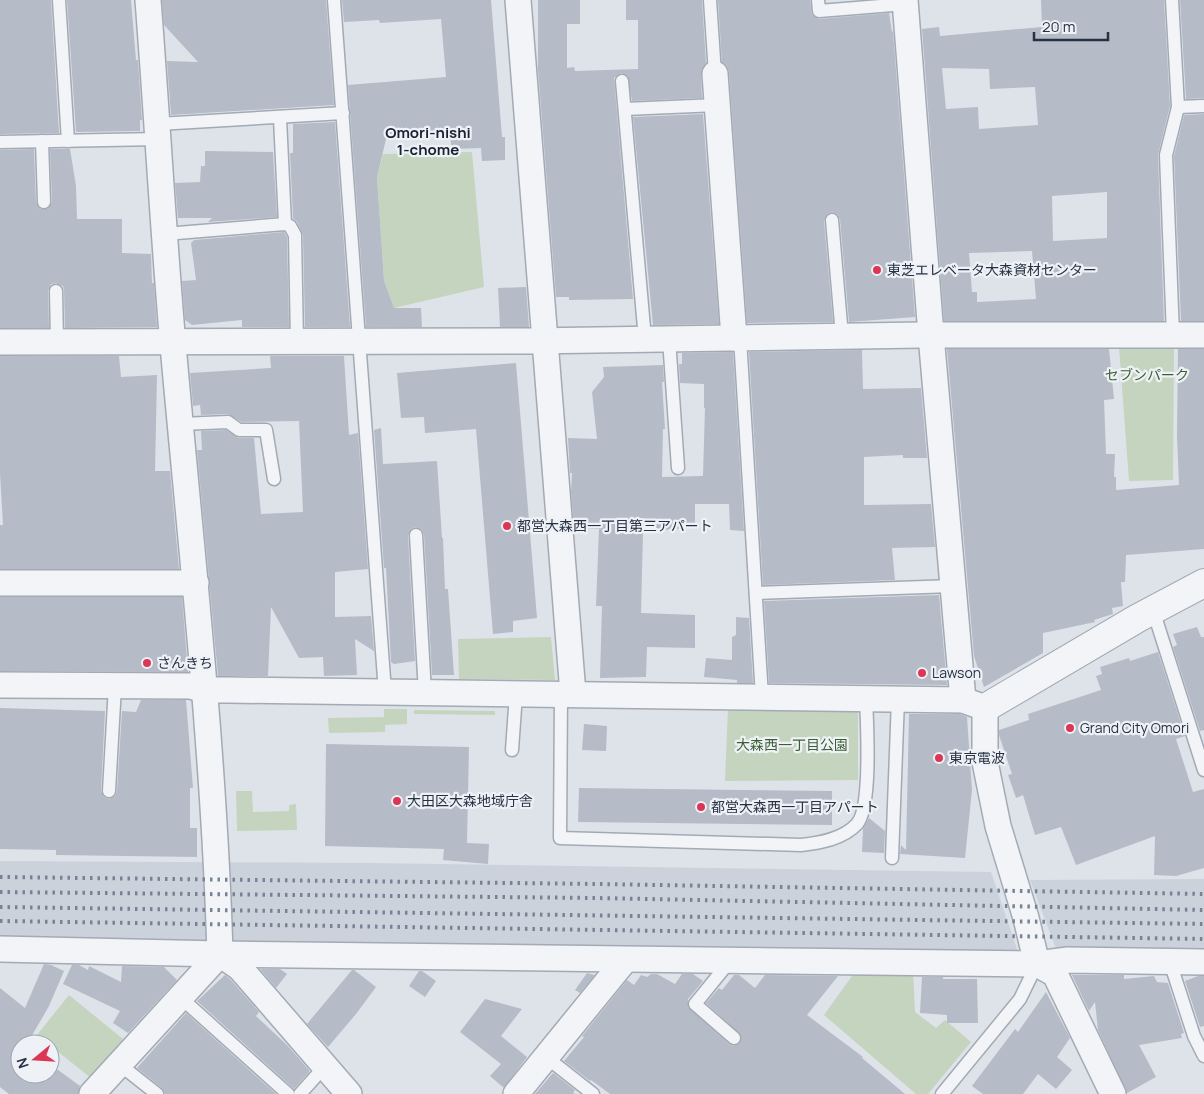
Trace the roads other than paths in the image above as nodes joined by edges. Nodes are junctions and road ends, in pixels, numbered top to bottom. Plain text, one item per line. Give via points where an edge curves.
1 (59, 0) edge
2 (148, 0) edge
3 (334, 0) edge
4 (518, 0) edge
5 (710, 0) edge
6 (818, 0) edge
7 (1172, 0) edge
8 (905, 2) edge
9 (715, 74) joint
10 (622, 81) dead end
11 (717, 105) junction
12 (1204, 106) edge
13 (1178, 107) junction
14 (625, 109) junction
15 (343, 113) junction
16 (280, 118) junction
17 (158, 131) junction
18 (42, 141) junction
19 (68, 141) junction
20 (0, 142) edge
21 (44, 202) dead end
22 (832, 220) dead end
23 (285, 224) junction
24 (165, 234) junction
25 (56, 291) dead end
26 (931, 335) junction
27 (1173, 335) junction
28 (1204, 335) edge
29 (842, 336) junction
30 (737, 338) junction
31 (645, 339) junction
32 (670, 339) junction
33 (546, 341) junction
34 (0, 342) edge
35 (57, 342) junction
36 (173, 342) junction
37 (297, 342) junction
38 (360, 342) junction
39 (181, 424) junction
40 (678, 468) dead end
41 (274, 479) dead end
42 (416, 535) dead end
43 (1204, 582) edge
44 (0, 583) edge
45 (196, 583) junction
46 (953, 586) junction
47 (756, 593) junction
48 (1153, 610) junction
49 (0, 685) edge
50 (115, 686) junction
51 (205, 690) junction
52 (385, 692) junction
53 (424, 693) junction
54 (516, 694) junction
55 (567, 694) junction
56 (762, 697) junction
57 (866, 698) junction
58 (898, 699) junction
59 (974, 704) junction
60 (512, 750) dead end
61 (1204, 770) edge
62 (109, 791) dead end
63 (892, 858) dead end
64 (0, 949) edge
65 (220, 954) junction
66 (625, 960) junction
67 (730, 961) junction
68 (1170, 962) junction
69 (1204, 962) edge
70 (1037, 964) junction
71 (180, 997) junction
72 (734, 1038) dead end
73 (1204, 1056) edge
74 (546, 1057) junction
75 (120, 1064) junction
76 (325, 1066) junction
77 (92, 1094) edge
78 (157, 1094) edge
79 (288, 1094) edge
80 (300, 1094) edge
81 (349, 1094) edge
82 (516, 1094) edge
83 (593, 1094) edge
84 (942, 1094) edge
85 (1113, 1094) edge

1 - 19 lane
2 - 17 street
3 - 15 lane
4 - 33 street
5 - 9 lane
6 - 8 lane via 819,11
7 - 13 lane
8 - 26 street
9 - 11 street
10 - 14 lane
11 - 14 lane
11 - 30 street
12 - 13 lane
13 - 27 lane via 1166,155
14 - 31 lane
15 - 16 lane
15 - 38 lane
16 - 17 lane
16 - 23 lane
17 - 19 lane
17 - 24 street
18 - 19 lane
18 - 20 lane
18 - 21 lane
22 - 29 lane
23 - 24 lane
23 - 37 lane via 295,235
24 - 36 street
25 - 35 lane
26 - 27 street
26 - 29 street
26 - 46 street
27 - 28 street
29 - 30 street
30 - 32 street
30 - 47 lane
31 - 32 street
31 - 33 street
32 - 40 lane
33 - 38 street
33 - 55 street
34 - 35 street
35 - 36 street
36 - 37 street
36 - 39 street
37 - 38 street
38 - 52 lane
39 - 41 lane via 228,422 239,430 266,430
39 - 45 street
42 - 53 lane
43 - 48 street
44 - 45 street
45 - 51 street
46 - 47 lane
46 - 59 street
47 - 56 lane
48 - 59 street
48 - 61 lane
49 - 50 street
50 - 51 street via 190,686
50 - 62 lane
51 - 52 street
51 - 65 street
52 - 53 street
53 - 54 street
54 - 55 street
54 - 60 lane
55 - 56 street
55 - 57 lane via 560,838 801,845 845,834 858,823 868,768
56 - 57 street
57 - 58 street
58 - 59 street
58 - 63 lane
59 - 70 street via 998,826
64 - 65 street
65 - 66 street
65 - 71 street
65 - 76 street via 240,968
66 - 67 street
66 - 74 street
67 - 70 street
67 - 72 lane via 695,1004
68 - 69 street
68 - 70 street via 1068,960
68 - 73 lane via 1194,1036
70 - 84 lane via 1020,999
70 - 85 street via 1055,974
71 - 75 street
71 - 79 lane
74 - 82 street
74 - 83 lane
75 - 77 street
75 - 78 lane
76 - 80 lane
76 - 81 street

